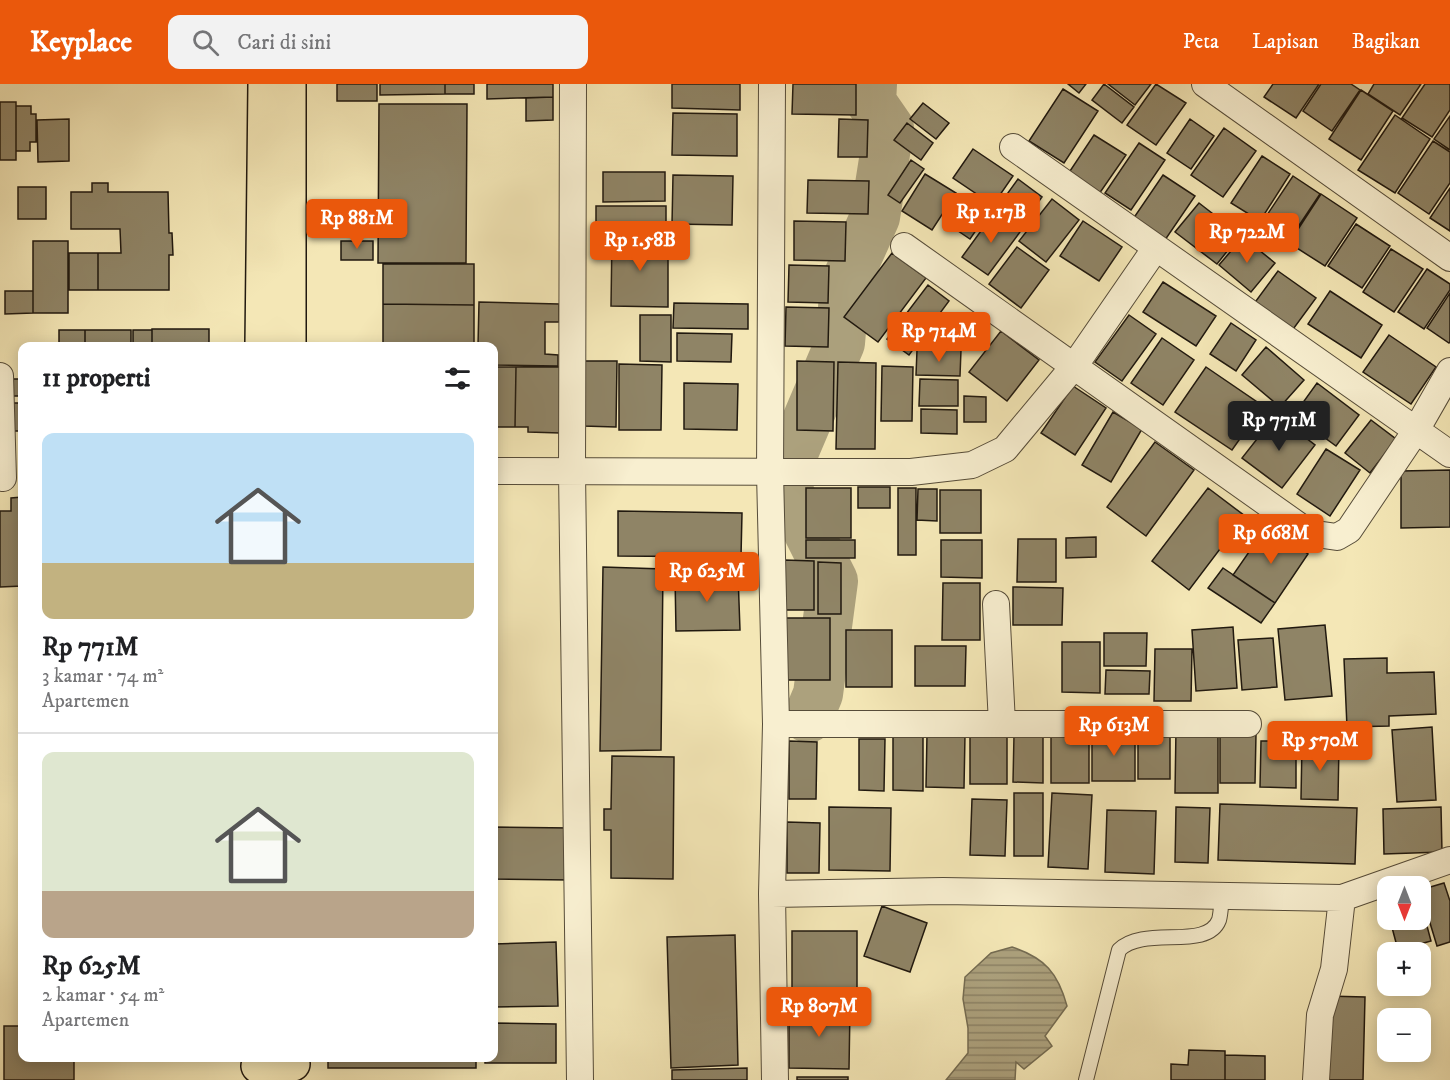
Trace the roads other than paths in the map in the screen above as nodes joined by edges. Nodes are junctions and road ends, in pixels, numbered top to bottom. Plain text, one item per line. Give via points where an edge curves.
1 (265, 84) edge
2 (289, 84) edge
3 (573, 84) edge
4 (772, 84) edge
5 (1219, 88) edge
6 (1013, 147) dead end
7 (277, 164) junction
8 (904, 246) dead end
9 (1155, 249) junction
10 (1450, 258) edge
11 (262, 342) edge
12 (289, 342) edge
13 (1075, 365) junction
14 (1450, 371) edge
15 (0, 376) edge
16 (1415, 432) junction
17 (1450, 454) edge
18 (498, 471) edge
19 (572, 471) junction
20 (771, 472) junction
21 (8, 478) edge
22 (996, 604) dead end
23 (776, 724) junction
24 (1002, 724) junction
25 (1248, 724) dead end
26 (1450, 860) edge
27 (772, 894) junction
28 (1222, 896) junction
29 (1342, 898) junction
30 (293, 1067) edge
31 (258, 1068) edge
32 (580, 1080) edge
33 (776, 1080) edge
34 (1086, 1080) edge
35 (1316, 1080) edge

1 - 7 highway
2 - 7 highway
3 - 19 street
4 - 20 street
5 - 10 street
6 - 9 street
7 - 11 highway
7 - 12 highway
8 - 13 street
9 - 13 street
9 - 16 street
13 - 16 street via 1309,533 1328,537 1349,530
13 - 20 street via 1005,449 972,465 910,472
14 - 16 street
15 - 21 street
16 - 17 street
18 - 19 street
19 - 20 street
19 - 32 street
20 - 23 street
22 - 24 street
23 - 24 street
23 - 27 street
24 - 25 street
26 - 29 street
27 - 28 street via 943,891
27 - 33 street
28 - 29 street
28 - 34 lane via 1218,921 1206,933 1136,938 1119,950
29 - 35 street via 1334,969 1320,1015
30 - 31 highway

